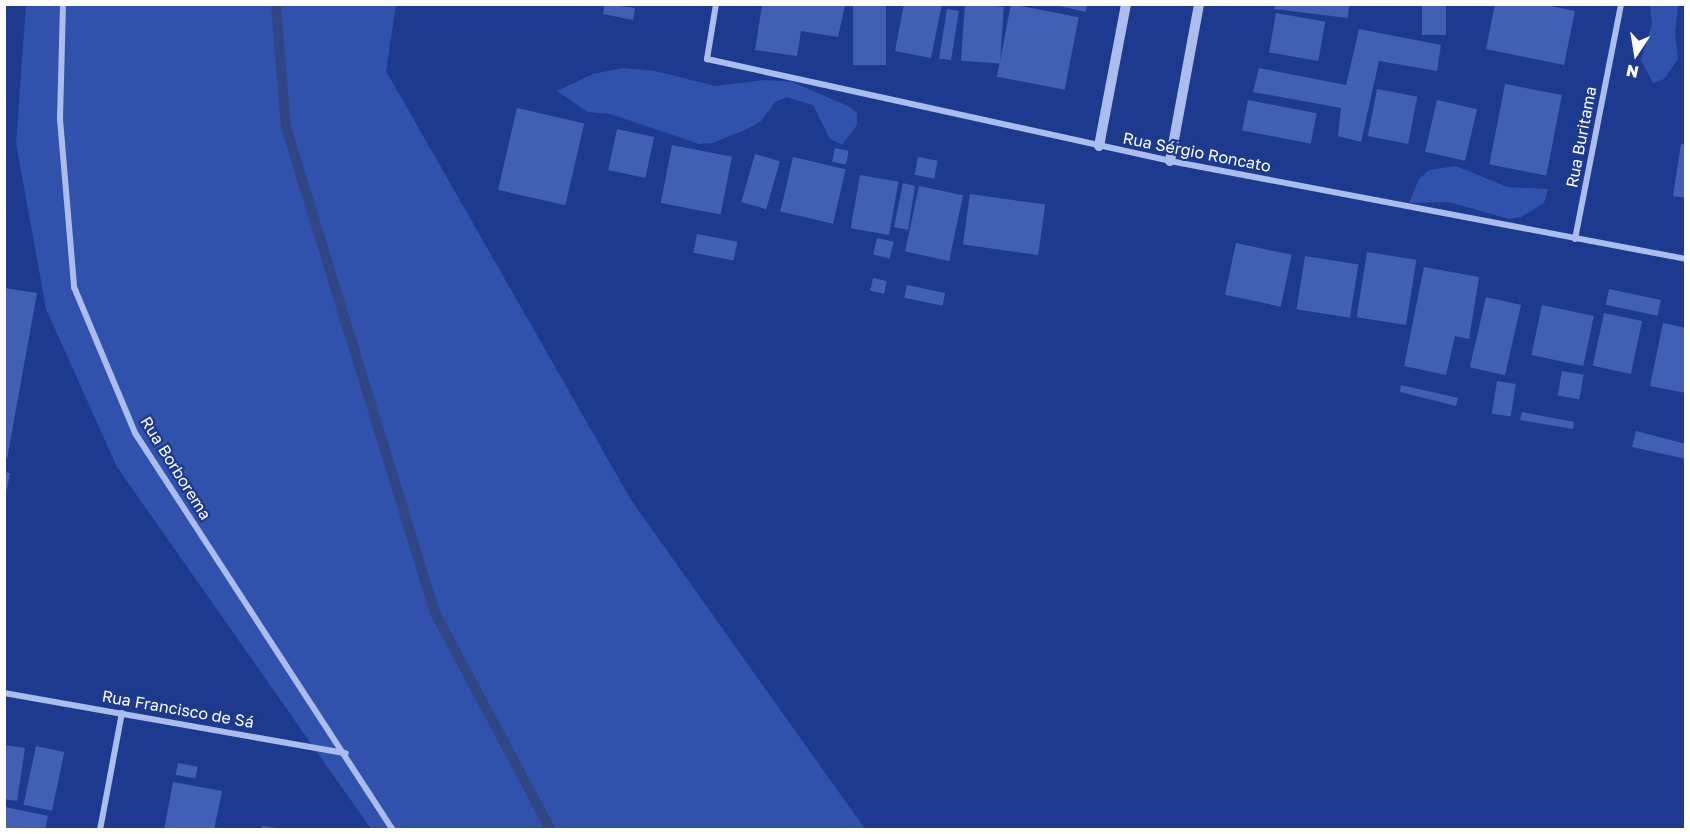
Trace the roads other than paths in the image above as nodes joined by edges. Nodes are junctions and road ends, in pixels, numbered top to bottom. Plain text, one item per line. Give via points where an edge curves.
1 (63, 4) edge
2 (716, 4) edge
3 (1126, 4) edge
4 (1199, 4) edge
5 (1621, 4) edge
6 (1099, 146) junction
7 (1170, 162) junction
8 (1575, 239) junction
9 (1686, 259) edge
10 (4, 693) edge
11 (122, 713) junction
12 (346, 753) junction
13 (100, 830) edge
14 (393, 830) edge

1 - 12 street, Rua Borborema via 60,119 74,287 135,433
2 - 6 street, Rua Sérgio Roncato via 707,59
3 - 6 street
4 - 7 street
5 - 8 street, Rua Buritama
6 - 7 street, Rua Sérgio Roncato
7 - 8 street, Rua Sérgio Roncato
8 - 9 street, Rua Sérgio Roncato
10 - 11 street, Rua Francisco de Sá
11 - 12 street, Rua Francisco de Sá
11 - 13 street
12 - 14 street, Rua Borborema

